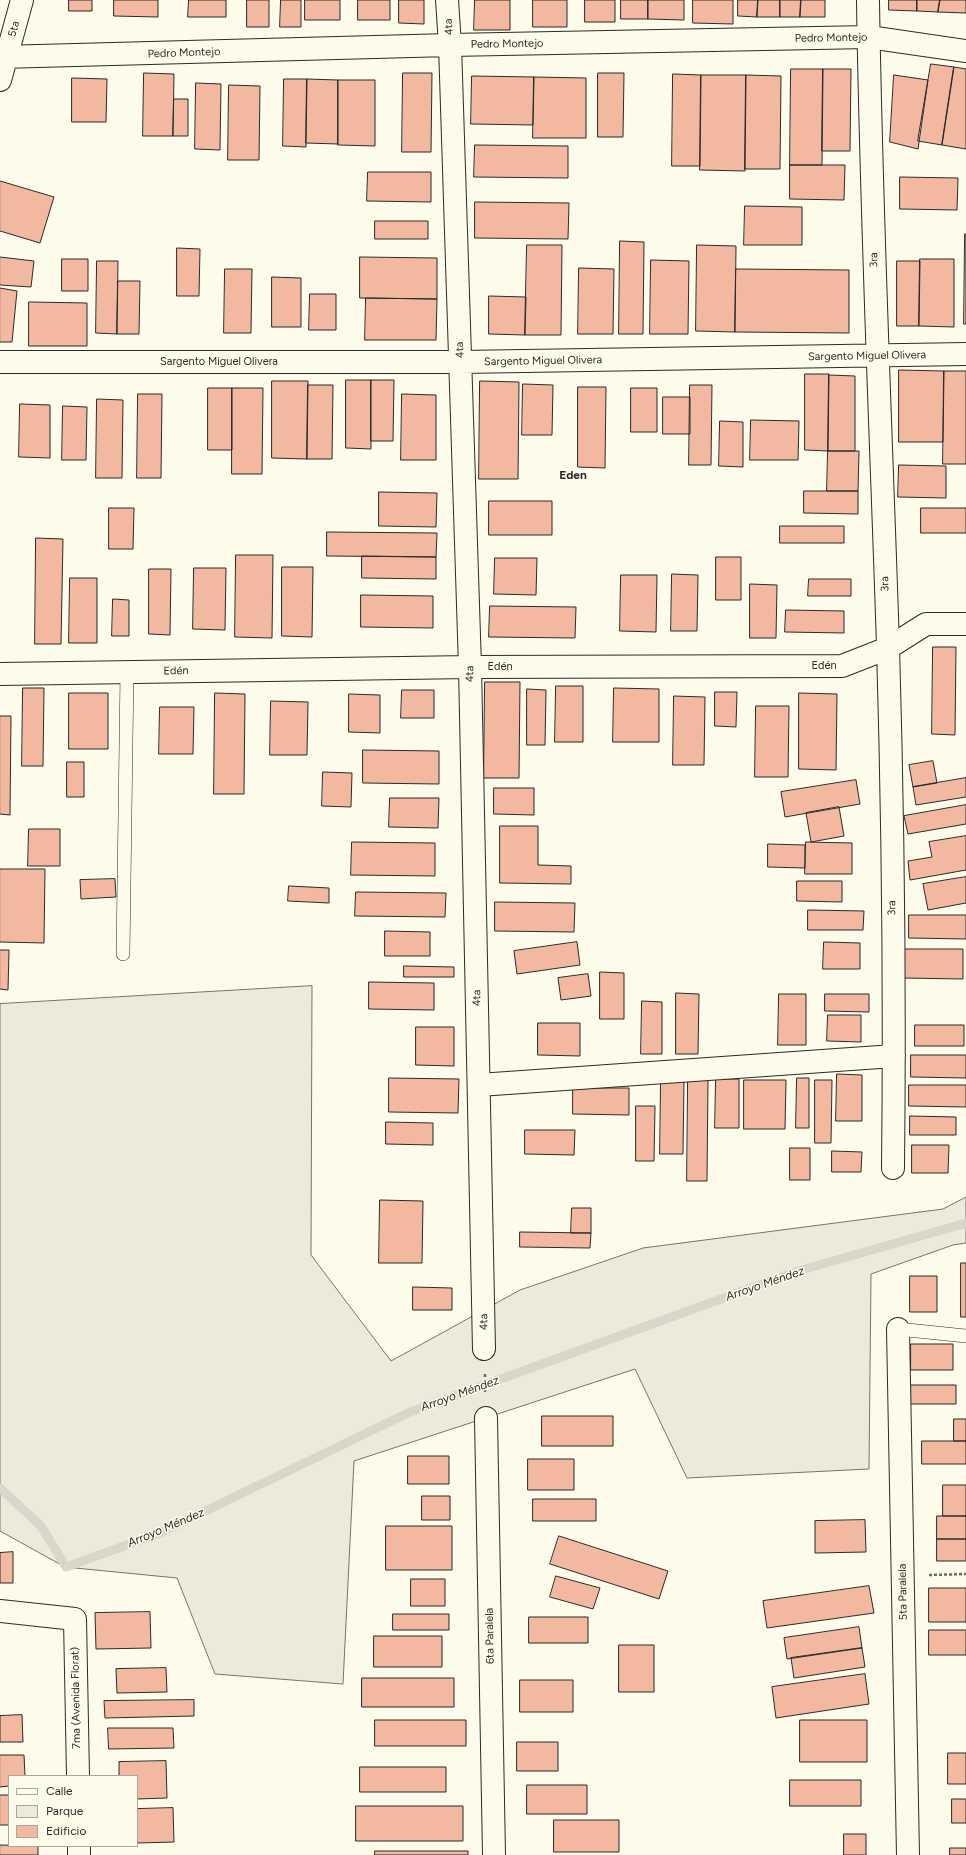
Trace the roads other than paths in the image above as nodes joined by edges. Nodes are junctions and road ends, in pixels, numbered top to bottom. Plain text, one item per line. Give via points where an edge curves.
1 (22, 0) edge
2 (447, 0) edge
3 (868, 0) edge
4 (868, 36) junction
5 (450, 45) junction
6 (966, 51) edge
7 (3, 57) edge
8 (0, 80) edge
9 (966, 354) edge
10 (877, 356) junction
11 (0, 362) edge
12 (461, 362) junction
13 (966, 624) edge
14 (888, 648) junction
15 (470, 667) junction
16 (127, 672) junction
17 (0, 674) edge
18 (123, 954) dead end
19 (894, 1056) junction
20 (479, 1085) junction
21 (893, 1168) dead end
22 (898, 1329) joint
23 (966, 1336) edge
24 (484, 1349) road end
25 (486, 1418) road end
26 (0, 1611) edge
27 (78, 1775) edge
28 (494, 1855) edge
29 (908, 1855) edge

1 - 7 street, 5ta
2 - 5 street, 4ta
3 - 4 street, 3ra
4 - 5 street, Pedro Montejo
4 - 6 street, Pedro Montejo
4 - 10 street, 3ra
5 - 7 street, Pedro Montejo
5 - 12 street, 4ta
7 - 8 street, 5ta
9 - 10 street, Sargento Miguel Olivera
10 - 12 street, Sargento Miguel Olivera
10 - 14 street, 3ra
11 - 12 street, Sargento Miguel Olivera
12 - 15 street, 4ta
13 - 14 street, Edén via 926,624
14 - 15 street, Edén via 842,666
14 - 19 street, 3ra
15 - 16 street, Edén
15 - 20 street, 4ta
16 - 17 street, Edén
16 - 18 lane
19 - 20 street
19 - 21 street, 3ra
20 - 24 street, 4ta
22 - 23 lane
22 - 29 street, 5ta Paralela
25 - 28 street, 6ta Paralela
26 - 27 street, 7ma (Avenida Florat) via 75,1619

